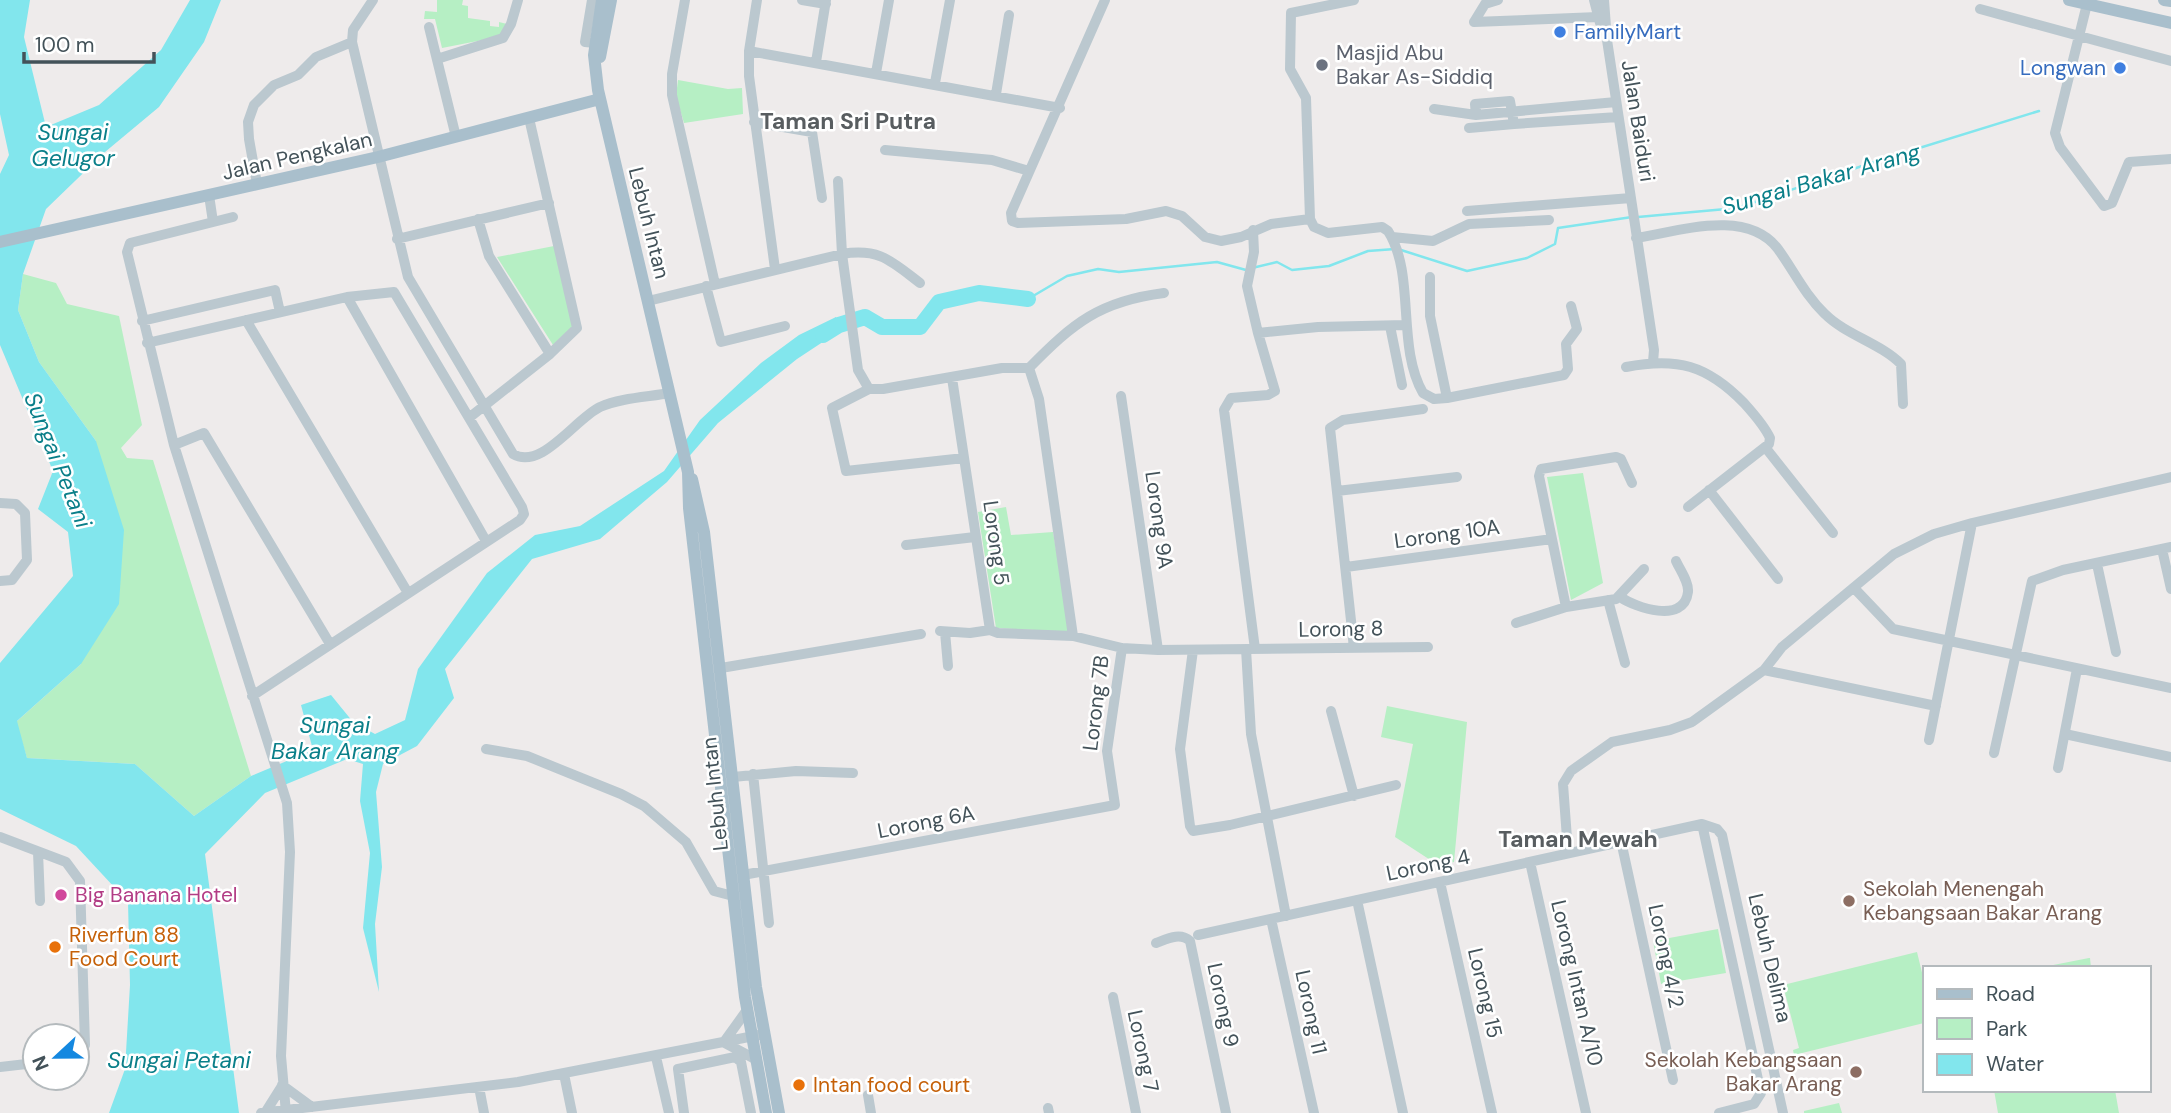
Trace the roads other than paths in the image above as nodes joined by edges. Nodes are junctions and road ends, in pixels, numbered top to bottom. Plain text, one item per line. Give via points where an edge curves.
1 (373, 0) edge
2 (518, 0) edge
3 (592, 0) edge
4 (602, 0) edge
5 (611, 0) edge
6 (685, 0) edge
7 (757, 0) edge
8 (802, 0) edge
9 (889, 0) edge
10 (950, 0) edge
11 (1105, 0) edge
12 (1354, 0) edge
13 (1498, 0) edge
14 (1594, 0) edge
15 (1604, 0) edge
16 (2069, 0) edge
17 (2164, 0) edge
18 (2171, 1) edge
19 (826, 2) edge
20 (2087, 4) junction
21 (1980, 9) dead end
22 (1009, 15) dead end
23 (1598, 18) junction
24 (2171, 23) edge
25 (429, 27) dead end
26 (2080, 37) junction
27 (1606, 40) junction
28 (352, 42) junction
29 (595, 43) junction
30 (749, 51) junction
31 (437, 59) junction
32 (2171, 61) edge
33 (816, 62) junction
34 (597, 64) junction
35 (876, 73) junction
36 (935, 83) junction
37 (996, 94) junction
38 (600, 99) junction
39 (1616, 102) junction
40 (1060, 108) junction
41 (1434, 110) dead end
42 (1514, 111) junction
43 (1618, 117) junction
44 (529, 118) junction
45 (754, 122) junction
46 (1514, 124) junction
47 (1469, 128) dead end
48 (456, 137) junction
49 (885, 150) dead end
50 (378, 158) junction
51 (2171, 159) edge
52 (1030, 171) junction
53 (838, 181) dead end
54 (257, 184) junction
55 (209, 195) junction
56 (822, 198) dead end
57 (549, 203) junction
58 (1631, 203) junction
59 (1467, 211) dead end
60 (233, 217) dead end
61 (478, 219) junction
62 (1310, 219) junction
63 (1549, 220) dead end
64 (212, 222) junction
65 (1254, 230) junction
66 (1636, 238) junction
67 (397, 239) junction
68 (1394, 240) junction
69 (0, 242) edge
70 (842, 254) junction
71 (775, 269) junction
72 (1430, 276) dead end
73 (920, 283) dead end
74 (711, 285) junction
75 (1164, 293) dead end
76 (347, 296) junction
77 (648, 301) junction
78 (1571, 306) dead end
79 (280, 312) junction
80 (246, 320) junction
81 (142, 321) junction
82 (1405, 325) junction
83 (785, 326) dead end
84 (1390, 326) junction
85 (1258, 333) junction
86 (147, 343) junction
87 (550, 354) junction
88 (1653, 362) junction
89 (1626, 367) dead end
90 (1029, 368) junction
91 (952, 378) junction
92 (1402, 385) dead end
93 (869, 389) junction
94 (670, 393) junction
95 (1121, 396) dead end
96 (1447, 398) junction
97 (1903, 404) dead end
98 (483, 408) junction
99 (1423, 409) dead end
100 (470, 417) junction
101 (174, 445) junction
102 (1765, 447) junction
103 (964, 458) junction
104 (688, 469) junction
105 (1457, 477) dead end
106 (2171, 477) edge
107 (1632, 483) dead end
108 (1709, 490) junction
109 (1337, 491) junction
110 (0, 503) edge
111 (1688, 506) dead end
112 (1972, 523) junction
113 (1833, 533) dead end
114 (975, 537) junction
115 (1552, 539) junction
116 (486, 541) junction
117 (906, 545) dead end
118 (2166, 548) edge
119 (1676, 561) dead end
120 (2097, 564) junction
121 (1346, 567) junction
122 (1644, 569) dead end
123 (1778, 579) dead end
124 (0, 581) edge
125 (1855, 589) junction
126 (2171, 589) edge
127 (408, 593) junction
128 (1620, 597) junction
129 (1608, 600) junction
130 (1566, 607) junction
131 (1516, 623) dead end
132 (990, 630) junction
133 (921, 635) dead end
134 (1073, 636) junction
135 (1949, 640) junction
136 (330, 644) junction
137 (1427, 647) dead end
138 (1122, 648) junction
139 (1354, 648) junction
140 (1251, 649) junction
141 (1158, 650) junction
142 (1193, 650) junction
143 (2116, 652) dead end
144 (2014, 654) junction
145 (1625, 663) dead end
146 (948, 666) dead end
147 (721, 668) junction
148 (2077, 669) junction
149 (1765, 670) junction
150 (2171, 688) edge
151 (252, 696) junction
152 (1936, 706) junction
153 (1331, 711) dead end
154 (2065, 734) junction
155 (1929, 740) dead end
156 (486, 749) dead end
157 (1994, 753) dead end
158 (2171, 757) edge
159 (2058, 768) dead end
160 (853, 773) dead end
161 (753, 774) junction
162 (733, 777) junction
163 (1396, 785) dead end
164 (1354, 796) junction
165 (1115, 805) joint
166 (1268, 817) junction
167 (1702, 824) junction
168 (0, 837) edge
169 (1621, 841) junction
170 (38, 852) junction
171 (1568, 852) junction
172 (1530, 862) junction
173 (764, 873) junction
174 (743, 875) junction
175 (1440, 882) junction
176 (733, 896) junction
177 (1357, 900) junction
178 (40, 901) dead end
179 (1286, 916) junction
180 (1271, 919) junction
181 (769, 923) dead end
182 (1198, 935) dead end
183 (1156, 943) dead end
184 (1113, 997) dead end
185 (747, 1010) junction
186 (84, 1022) edge
187 (757, 1035) junction
188 (724, 1042) junction
189 (656, 1057) junction
190 (755, 1059) junction
191 (21, 1065) edge
192 (0, 1067) edge
193 (564, 1074) junction
194 (1673, 1080) dead end
195 (282, 1085) junction
196 (479, 1087) junction
197 (868, 1095) dead end
198 (1756, 1108) edge
199 (310, 1110) edge
200 (777, 1110) edge
201 (286, 1112) edge
202 (264, 1113) edge
203 (484, 1113) edge
204 (572, 1113) edge
205 (669, 1113) edge
206 (684, 1113) edge
207 (751, 1113) edge
208 (766, 1113) edge
209 (872, 1113) edge
210 (1136, 1113) edge
211 (1226, 1113) edge
212 (1314, 1113) edge
213 (1404, 1113) edge
214 (1492, 1113) edge
215 (1586, 1113) edge
216 (1719, 1113) edge
217 (1783, 1113) edge

1 - 28 street via 353,30
2 - 31 street via 503,38
3 - 29 street via 585,42
4 - 29 main road, Lebuh Intan
5 - 34 main road, Lebuh Intan
6 - 74 street via 672,95
7 - 30 street
8 - 19 street
9 - 35 street
10 - 36 street
11 - 40 street
12 - 62 street via 1291,13 1291,74 1306,98
13 - 23 street via 1485,4 1474,22
14 - 23 street, Jalan Baiduri
15 - 27 street, Jalan Baiduri
16 - 20 main road
17 - 18 main road
19 - 33 street
20 - 24 main road
20 - 26 street
21 - 26 street
22 - 37 street
23 - 27 street, Jalan Baiduri
25 - 31 street
26 - 32 street
26 - 51 street via 2054,133 2104,206 2112,203 2129,162
27 - 39 street, Jalan Baiduri
28 - 50 street
28 - 54 street via 316,57 298,75 274,85 254,105 248,130
29 - 34 main road, Lebuh Intan
30 - 33 street
30 - 45 street
31 - 48 street
33 - 35 street
34 - 38 main road, Lebuh Intan
35 - 36 street
36 - 37 street
37 - 40 street
38 - 44 main road, Jalan Pengkalan
38 - 77 main road, Lebuh Intan
39 - 42 street
39 - 43 street, Jalan Baiduri
40 - 52 street
41 - 42 street via 1476,115 1475,104 1510,101
42 - 46 street
43 - 46 street
43 - 58 street, Jalan Baiduri
44 - 48 main road, Jalan Pengkalan
44 - 57 street
45 - 56 street via 812,132
45 - 71 street
46 - 47 street
48 - 50 main road, Jalan Pengkalan
49 - 52 street via 992,160
50 - 54 main road, Jalan Pengkalan
50 - 67 street
52 - 65 street via 1011,213 1014,222 1126,219 1166,211 1182,216 1211,239 1233,240
53 - 70 street
54 - 55 main road, Jalan Pengkalan
55 - 64 street
55 - 69 main road, Jalan Pengkalan
57 - 61 street
57 - 87 street via 577,323 575,332
58 - 59 street
58 - 66 street, Jalan Baiduri
60 - 64 street
61 - 67 street
61 - 87 street via 489,256
62 - 65 street
62 - 68 street via 1320,232 1382,228
63 - 68 street via 1469,224 1433,241
64 - 81 street via 127,247
65 - 85 street via 1250,307
66 - 88 street, Jalan Baiduri
66 - 97 street via 1737,226 1759,231 1778,249 1825,315 1900,364
67 - 98 street via 408,277
68 - 82 street
70 - 71 street
70 - 73 street via 882,255
70 - 93 street via 858,370
71 - 74 street
72 - 96 street via 1430,316
74 - 77 street
74 - 83 street via 721,342
75 - 90 street via 1139,296 1088,315
76 - 79 street
76 - 100 street via 387,291 400,297
76 - 116 street
77 - 94 main road, Lebuh Intan
78 - 96 street via 1577,329 1567,341 1564,375
79 - 80 street
79 - 81 street via 275,290
80 - 86 street
80 - 127 street
81 - 86 street
82 - 84 street
82 - 96 street via 1420,389 1431,398
84 - 85 street
84 - 92 street
85 - 140 street via 1275,391 1231,398 1224,410
86 - 101 street
87 - 98 street
88 - 89 street
88 - 102 street via 1700,369 1722,381 1768,433 1771,442
90 - 91 street
90 - 134 street via 1039,399
91 - 93 street
91 - 103 street, Lorong 5
93 - 103 street via 832,408 846,471
94 - 98 street via 597,408 528,459 513,454
94 - 104 main road, Lebuh Intan
95 - 141 street, Lorong 9A
98 - 100 street
99 - 109 street via 1332,424 1329,435
100 - 116 street via 524,514
101 - 136 street via 204,433
101 - 151 street
102 - 108 street
102 - 113 street
103 - 114 street, Lorong 5
104 - 147 main road, Lebuh Intan via 699,500
104 - 176 main road, Lebuh Intan
105 - 109 street
106 - 112 street
107 - 115 street via 1616,457 1541,469
108 - 111 street
108 - 123 street
109 - 121 street
110 - 124 street via 16,504 25,513 27,560 12,580
112 - 125 street via 1911,544
112 - 135 street
114 - 117 street
114 - 132 street, Lorong 5
115 - 121 street, Lorong 10A
115 - 130 street
116 - 127 street
118 - 120 street
118 - 126 street
119 - 128 street via 1688,590 1674,608 1646,610
120 - 143 street
120 - 144 street via 2032,581
121 - 139 street
122 - 128 street
125 - 135 street via 1893,629
125 - 149 street via 1782,647
127 - 136 street
128 - 129 street
129 - 130 street
129 - 145 street
130 - 131 street
132 - 134 street
132 - 146 street via 970,634 942,631
133 - 147 street
134 - 138 street, Lorong 8
135 - 144 street
135 - 152 street
136 - 151 street
137 - 139 street, Lorong 8
138 - 141 street, Lorong 8
138 - 165 street, Lorong 7B via 1107,751
139 - 140 street, Lorong 8
140 - 142 street, Lorong 8
140 - 166 street via 1251,734
141 - 142 street, Lorong 8
142 - 166 street via 1180,749 1189,826 1193,831
144 - 148 street
144 - 157 street
147 - 162 main road, Lebuh Intan
148 - 150 street
148 - 154 street
149 - 152 street
149 - 171 street via 1692,722 1612,742 1571,771 1563,784
151 - 195 street via 289,816
152 - 155 street
153 - 164 street
154 - 158 street
154 - 159 street
156 - 176 street via 527,756 644,806 686,842 714,891
160 - 161 street
161 - 162 street
161 - 173 street
162 - 174 main road, Lebuh Intan
163 - 164 street
164 - 166 street
165 - 173 street, Lorong 6A
166 - 179 street
167 - 169 street, Lorong 4
167 - 198 street via 1761,1093
167 - 217 street, Lebuh Delima via 1722,835
168 - 170 street
169 - 171 street, Lorong 4
169 - 194 street, Lorong 4/2
170 - 178 street
170 - 186 street via 66,862 80,881
171 - 172 street, Lorong 4
172 - 175 street, Lorong 4
172 - 215 street, Lorong Intan A/10
173 - 174 street, Lorong 6A
173 - 181 street
174 - 187 main road, Lebuh Intan
175 - 177 street, Lorong 4
175 - 214 street, Lorong 15
176 - 185 main road, Lebuh Intan
177 - 179 street, Lorong 4
177 - 213 street
179 - 180 street, Lorong 4
180 - 182 street, Lorong 4
180 - 212 street, Lorong 11
183 - 211 street, Lorong 9 via 1176,937 1190,941
184 - 210 street, Lorong 7
185 - 187 main road, Lebuh Intan
185 - 188 street
187 - 188 street
187 - 190 main road, Lebuh Intan
187 - 200 main road, Lebuh Intan
188 - 189 street
188 - 190 street
189 - 193 street
189 - 205 street
190 - 208 main road, Lebuh Intan
191 - 192 street
193 - 196 street
193 - 204 street
195 - 199 street
195 - 201 street
195 - 202 street
196 - 199 street
196 - 203 street
197 - 209 street
198 - 216 street
199 - 201 street
201 - 202 street
206 - 207 street via 678,1069 735,1057 741,1062

